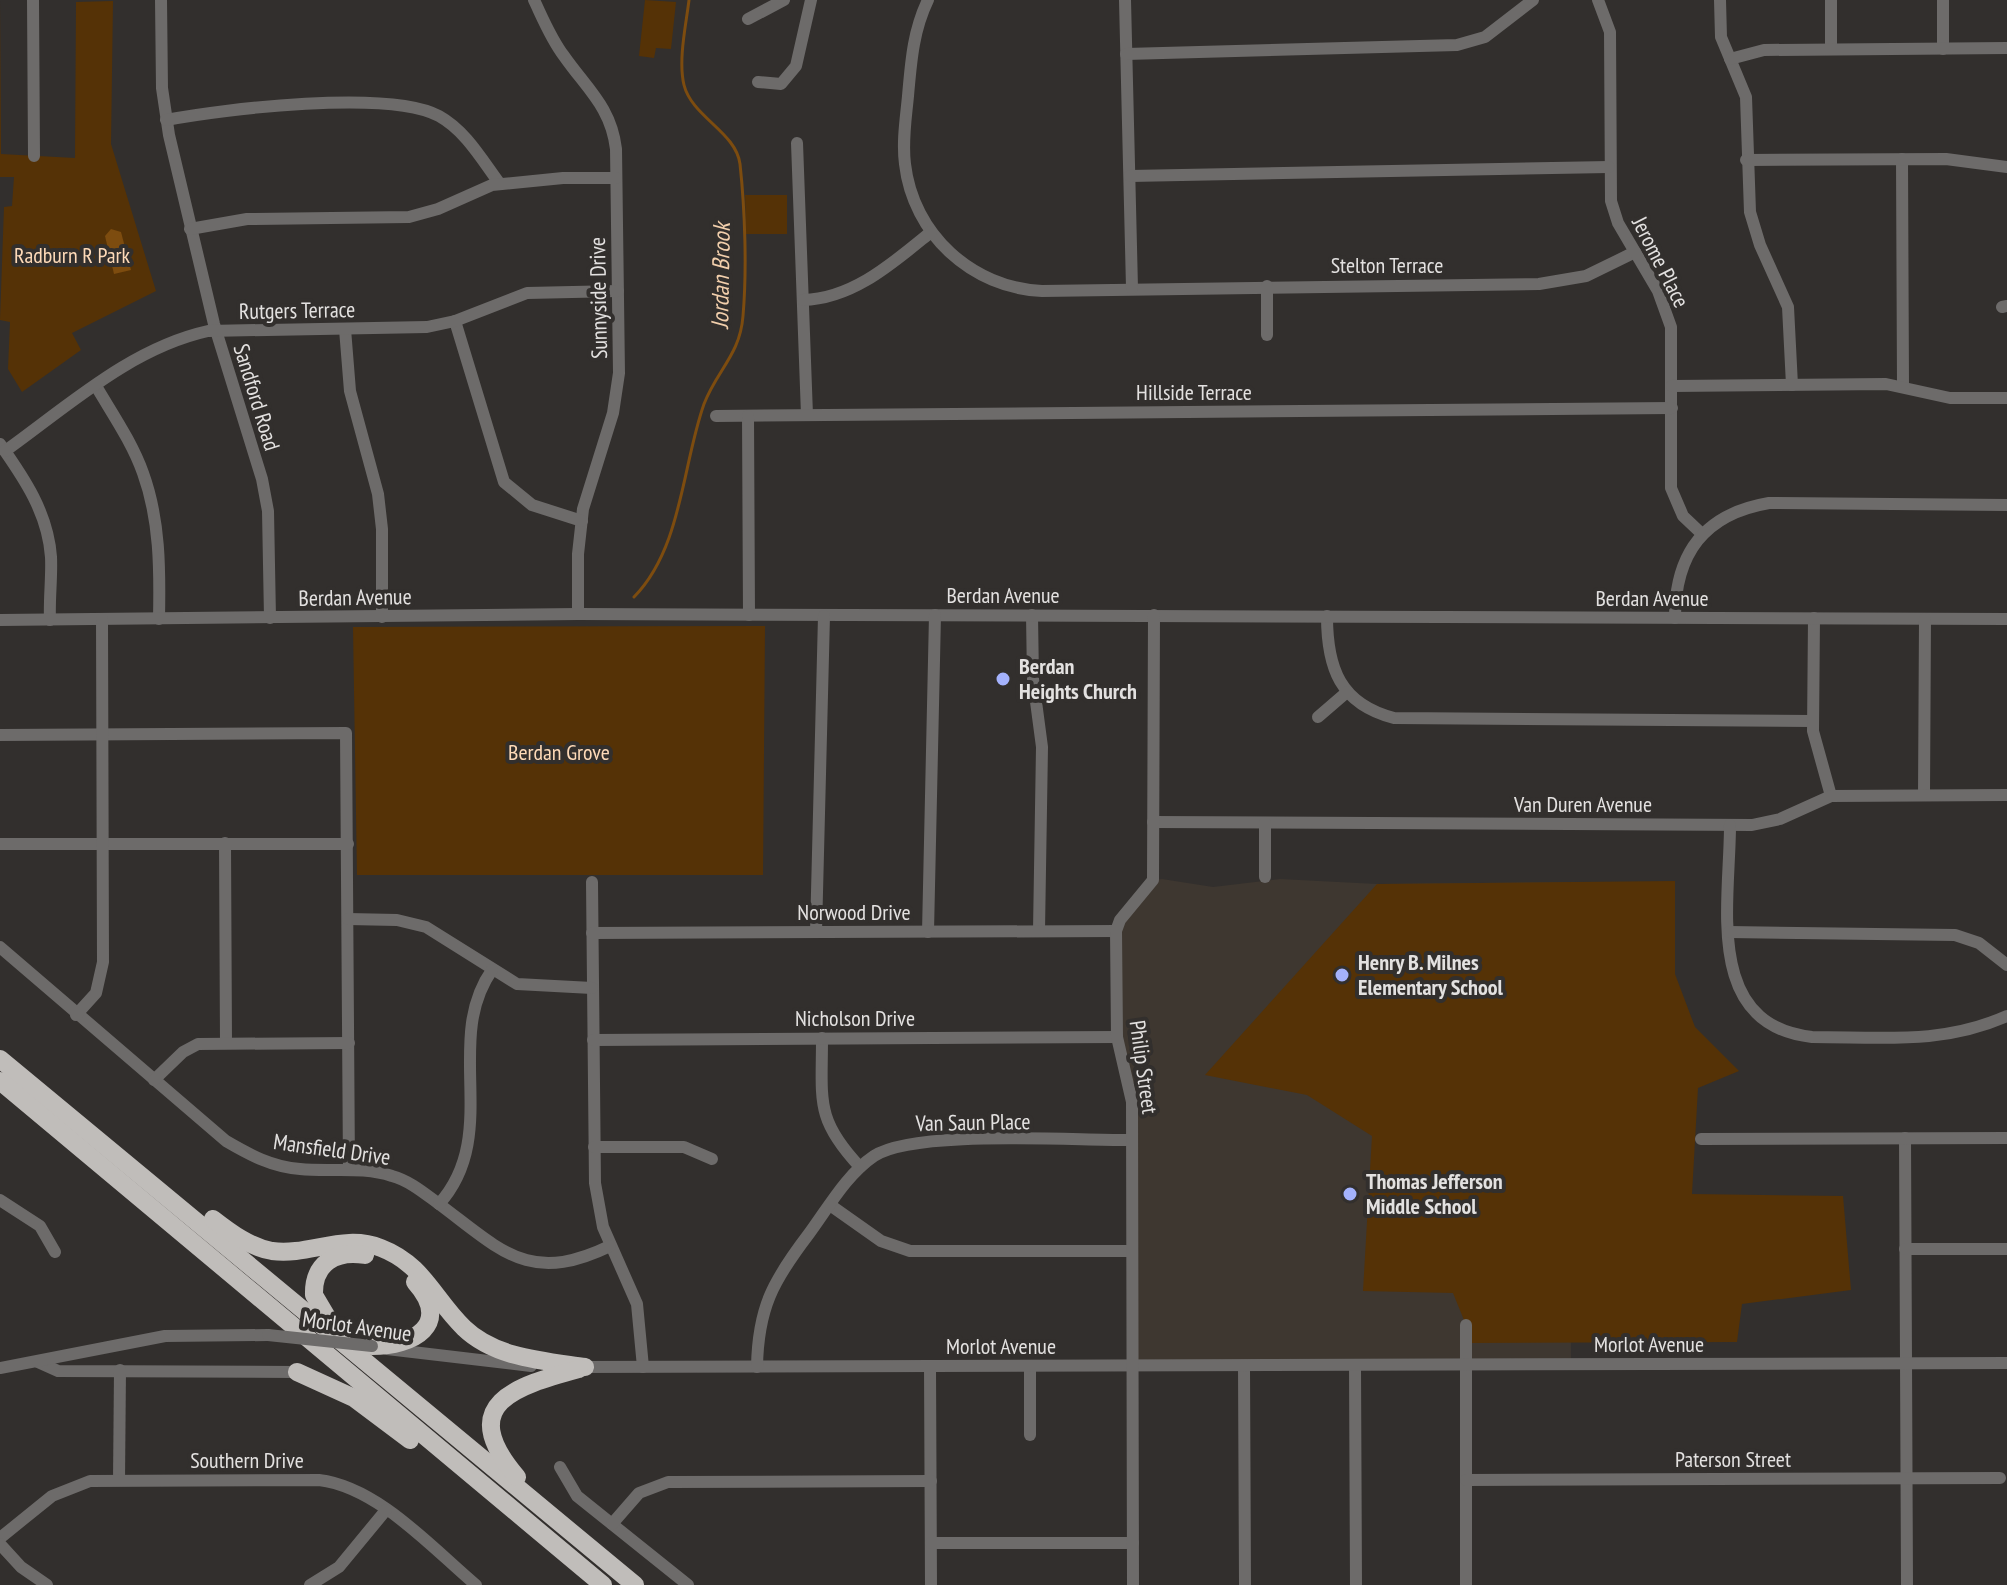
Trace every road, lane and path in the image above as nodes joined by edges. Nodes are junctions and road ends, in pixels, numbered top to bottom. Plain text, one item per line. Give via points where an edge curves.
1 (33, 0) edge
2 (161, 0) edge
3 (534, 0) edge
4 (784, 0) edge
5 (811, 0) edge
6 (928, 0) edge
7 (1125, 0) edge
8 (1598, 0) edge
9 (1720, 0) edge
10 (1831, 0) edge
11 (1943, 0) edge
12 (1525, 2) edge
13 (748, 19) dead end
14 (2007, 48) edge
15 (1831, 49) junction
16 (1943, 49) junction
17 (1126, 54) junction
18 (1730, 59) junction
19 (758, 82) dead end
20 (166, 120) junction
21 (797, 143) dead end
22 (34, 156) dead end
23 (1902, 159) junction
24 (1746, 160) junction
25 (1609, 167) junction
26 (2007, 167) edge
27 (1130, 176) junction
28 (616, 178) junction
29 (500, 184) junction
30 (190, 229) junction
31 (931, 232) junction
32 (1635, 252) junction
33 (1267, 286) junction
34 (1132, 288) junction
35 (618, 291) junction
36 (803, 300) junction
37 (455, 321) junction
38 (345, 329) junction
39 (216, 331) junction
40 (1267, 335) dead end
41 (1792, 385) junction
42 (96, 386) junction
43 (1672, 386) junction
44 (1903, 386) junction
45 (2007, 398) edge
46 (1672, 408) junction
47 (807, 415) junction
48 (716, 416) dead end
49 (748, 416) junction
50 (3, 448) edge
51 (2007, 505) edge
52 (582, 521) junction
53 (1702, 534) junction
54 (578, 614) junction
55 (749, 615) junction
56 (935, 615) junction
57 (1032, 615) junction
58 (1154, 615) junction
59 (824, 616) junction
60 (1327, 616) junction
61 (382, 617) junction
62 (270, 618) junction
63 (1675, 618) junction
64 (1814, 618) junction
65 (102, 619) junction
66 (159, 619) junction
67 (1925, 619) junction
68 (2007, 619) edge
69 (0, 620) edge
70 (50, 620) junction
71 (1347, 692) junction
72 (1318, 717) dead end
73 (1812, 721) junction
74 (102, 734) junction
75 (0, 735) edge
76 (1924, 795) junction
77 (2007, 795) edge
78 (1831, 796) junction
79 (1153, 822) junction
80 (1265, 823) junction
81 (1730, 825) junction
82 (225, 843) junction
83 (0, 844) edge
84 (103, 844) junction
85 (348, 844) junction
86 (1265, 877) dead end
87 (592, 882) dead end
88 (348, 919) junction
89 (1039, 931) junction
90 (1116, 931) junction
91 (816, 932) junction
92 (928, 932) junction
93 (1729, 932) junction
94 (592, 933) junction
95 (0, 947) edge
96 (2007, 965) edge
97 (492, 970) junction
98 (592, 988) junction
99 (76, 1015) junction
100 (2007, 1016) edge
101 (1117, 1037) junction
102 (822, 1038) junction
103 (593, 1040) junction
104 (226, 1043) junction
105 (349, 1043) junction
106 (0, 1051) edge
107 (0, 1059) edge
108 (154, 1080) junction
109 (0, 1081) edge
110 (1905, 1138) junction
111 (2007, 1138) edge
112 (1701, 1139) dead end
113 (1132, 1140) junction
114 (594, 1147) junction
115 (712, 1159) dead end
116 (860, 1167) junction
117 (349, 1170) junction
118 (0, 1200) edge
119 (439, 1204) junction
120 (830, 1205) junction
121 (610, 1246) junction
122 (1905, 1249) junction
123 (2007, 1249) edge
124 (1132, 1251) junction
125 (55, 1252) dead end
126 (1466, 1325) dead end
127 (372, 1346) junction
128 (38, 1362) junction
129 (2007, 1363) edge
130 (1906, 1364) junction
131 (1355, 1365) junction
132 (1466, 1365) junction
133 (930, 1366) junction
134 (1030, 1366) junction
135 (1133, 1366) junction
136 (1244, 1366) junction
137 (585, 1367) junction
138 (643, 1367) junction
139 (757, 1367) junction
140 (0, 1368) edge
141 (120, 1370) junction
142 (297, 1372) joint
143 (398, 1388) junction
144 (1030, 1435) dead end
145 (560, 1467) dead end
146 (1906, 1478) junction
147 (2000, 1478) dead end
148 (119, 1480) junction
149 (1466, 1480) junction
150 (931, 1481) junction
151 (386, 1510) junction
152 (612, 1524) junction
153 (568, 1529) junction
154 (0, 1541) edge
155 (931, 1543) junction
156 (1133, 1543) junction
157 (47, 1585) edge
158 (310, 1585) edge
159 (476, 1585) edge
160 (601, 1585) edge
161 (635, 1585) edge
162 (688, 1585) edge
163 (931, 1585) edge
164 (1133, 1585) edge
165 (1245, 1585) edge
166 (1356, 1585) edge
167 (1466, 1585) edge
168 (1907, 1585) edge

1 - 22 street
2 - 20 street, Sandford Road
3 - 28 street, Sunnyside Drive via 565,58 609,115
4 - 13 street
5 - 19 street via 799,56 787,80 773,85
6 - 31 street, Stelton Terrace via 914,35 904,146 913,198
7 - 17 street
8 - 25 street, Jerome Place via 1610,32
9 - 18 street via 1721,37
10 - 15 street
11 - 16 street
12 - 17 street via 1485,37 1457,45
14 - 16 street
15 - 16 street
15 - 18 street via 1764,50
17 - 27 street
18 - 24 street via 1746,97
20 - 29 street via 284,105 414,106 453,126
20 - 30 street, Sandford Road
21 - 36 street
23 - 24 street
23 - 26 street via 1964,159
23 - 44 street
24 - 41 street via 1754,229 1788,307
25 - 27 street
25 - 32 street, Jerome Place via 1614,212
27 - 34 street
28 - 29 street
28 - 35 street, Sunnyside Drive
29 - 30 street via 409,217 247,219
30 - 39 street, Sandford Road
31 - 34 street, Stelton Terrace via 956,259 1004,285 1042,291
31 - 36 street via 845,292
32 - 33 street, Stelton Terrace via 1563,282
32 - 43 street, Jerome Place via 1666,308
33 - 34 street, Stelton Terrace
33 - 40 street
35 - 37 street, Rutgers Terrace via 527,293
35 - 52 street, Sunnyside Drive via 618,391
36 - 47 street
37 - 38 street, Rutgers Terrace
37 - 52 street via 504,482 532,505
38 - 39 street, Rutgers Terrace
38 - 61 street via 350,391 378,494
39 - 42 street, Rutgers Terrace via 152,350
39 - 62 street, Sandford Road via 264,490 271,537
41 - 43 street
41 - 44 street
42 - 50 street, Rutgers Terrace
42 - 66 street via 129,442 150,494 159,557
43 - 46 street, Jerome Place
44 - 45 street via 1950,398
46 - 47 street, Hillside Terrace
46 - 53 street, Jerome Place via 1674,499
47 - 49 street, Hillside Terrace
48 - 49 street, Hillside Terrace
49 - 55 street
50 - 70 street via 44,520 51,558
51 - 53 street via 1769,503 1731,513
52 - 54 street, Sunnyside Drive
53 - 63 street via 1685,561 1675,592
54 - 55 street, Berdan Avenue
54 - 61 street, Berdan Avenue
55 - 59 street, Berdan Avenue
56 - 57 street, Berdan Avenue
56 - 59 street, Berdan Avenue
56 - 92 street
57 - 58 street, Berdan Avenue
57 - 89 street via 1033,679 1042,735
58 - 60 street, Berdan Avenue
58 - 79 street
59 - 91 street
60 - 63 street, Berdan Avenue
60 - 71 street via 1329,656
61 - 62 street, Berdan Avenue
62 - 66 street, Berdan Avenue
63 - 64 street, Berdan Avenue
64 - 67 street, Berdan Avenue
64 - 73 street
65 - 66 street, Berdan Avenue
65 - 70 street, Berdan Avenue
65 - 74 street
67 - 68 street, Berdan Avenue
67 - 76 street
69 - 70 street, Berdan Avenue
71 - 72 street
71 - 73 street via 1380,715 1409,720
73 - 78 street
74 - 75 street
74 - 84 street
74 - 85 street via 346,733
76 - 77 street, Van Duren Avenue
76 - 78 street, Van Duren Avenue
78 - 81 street, Van Duren Avenue via 1765,824
79 - 80 street, Van Duren Avenue
79 - 90 street via 1153,880
80 - 81 street, Van Duren Avenue
80 - 86 street
81 - 93 street
82 - 84 street
82 - 85 street
82 - 104 street
83 - 84 street
84 - 99 street via 102,973 96,993
85 - 88 street
87 - 94 street
88 - 97 street via 397,920 426,927
88 - 105 street
89 - 90 street, Norwood Drive
89 - 92 street, Norwood Drive
90 - 101 street, Philip Street
91 - 92 street, Norwood Drive
91 - 94 street, Norwood Drive
93 - 96 street via 1955,935 1979,943
93 - 100 street via 1733,977 1747,1004 1771,1024 1797,1035 1952,1036
94 - 98 street
95 - 99 street, Mansfield Drive
97 - 98 street via 529,987
97 - 119 street via 472,1012 468,1153 456,1186
98 - 103 street
99 - 108 street, Mansfield Drive
101 - 102 street, Nicholson Drive
101 - 113 street, Philip Street via 1131,1089
102 - 103 street, Nicholson Drive
102 - 116 street via 823,1114 833,1138
103 - 114 street
104 - 105 street
104 - 108 street via 191,1047
105 - 117 street
106 - 137 highway via 250,1244 275,1251 341,1242 380,1247 417,1269 456,1319 482,1341 518,1355
107 - 143 highway
108 - 117 street, Mansfield Drive via 226,1141 252,1156 286,1168
109 - 160 highway
110 - 111 street
110 - 112 street
110 - 122 street
113 - 116 street, Van Saun Place via 916,1141 886,1149
113 - 124 street, Philip Street
114 - 115 street via 684,1147
114 - 121 street via 597,1206
116 - 120 street, Van Saun Place
117 - 119 street, Mansfield Drive via 391,1175
118 - 125 street via 40,1226
119 - 121 street, Mansfield Drive via 498,1248 528,1261 569,1262
120 - 124 street via 881,1241 910,1251
120 - 139 street, Van Saun Place via 772,1287 761,1317
121 - 138 street via 637,1304
122 - 123 street
122 - 130 street
124 - 135 street, Philip Street
126 - 132 street
127 - 128 street, Morlot Avenue, bridge via 268,1335 165,1336
127 - 137 street, Morlot Avenue via 494,1363
127 - 143 highway via 394,1346 421,1335 429,1319 428,1301 410,1277 389,1263 353,1253 335,1256 315,1278 317,1303
128 - 140 street, Morlot Avenue
128 - 141 street via 58,1371
129 - 130 street, Morlot Avenue
130 - 132 street, Morlot Avenue
130 - 146 street
131 - 132 street, Morlot Avenue
131 - 136 street, Morlot Avenue
131 - 166 street
132 - 149 street
133 - 134 street, Morlot Avenue
133 - 139 street, Morlot Avenue
133 - 150 street
134 - 135 street, Morlot Avenue
134 - 144 street
135 - 136 street, Morlot Avenue
135 - 156 street, Philip Street
136 - 165 street
137 - 138 street, Morlot Avenue
137 - 153 highway via 513,1390 499,1402 493,1420 502,1458
138 - 139 street, Morlot Avenue
141 - 142 street
141 - 148 street
142 - 160 highway via 368,1407
143 - 153 highway
145 - 152 street via 569,1488
146 - 147 street, Paterson Street
146 - 149 street, Paterson Street
146 - 168 street
148 - 151 street, Southern Drive via 334,1482 361,1491
148 - 154 street, Southern Drive via 64,1489
149 - 167 street
150 - 152 street via 668,1482 639,1493
150 - 155 street
151 - 158 street via 339,1567
151 - 159 street, Southern Drive
152 - 162 street
153 - 161 highway
154 - 157 street via 21,1567
155 - 156 street
155 - 163 street
156 - 164 street, Philip Street

